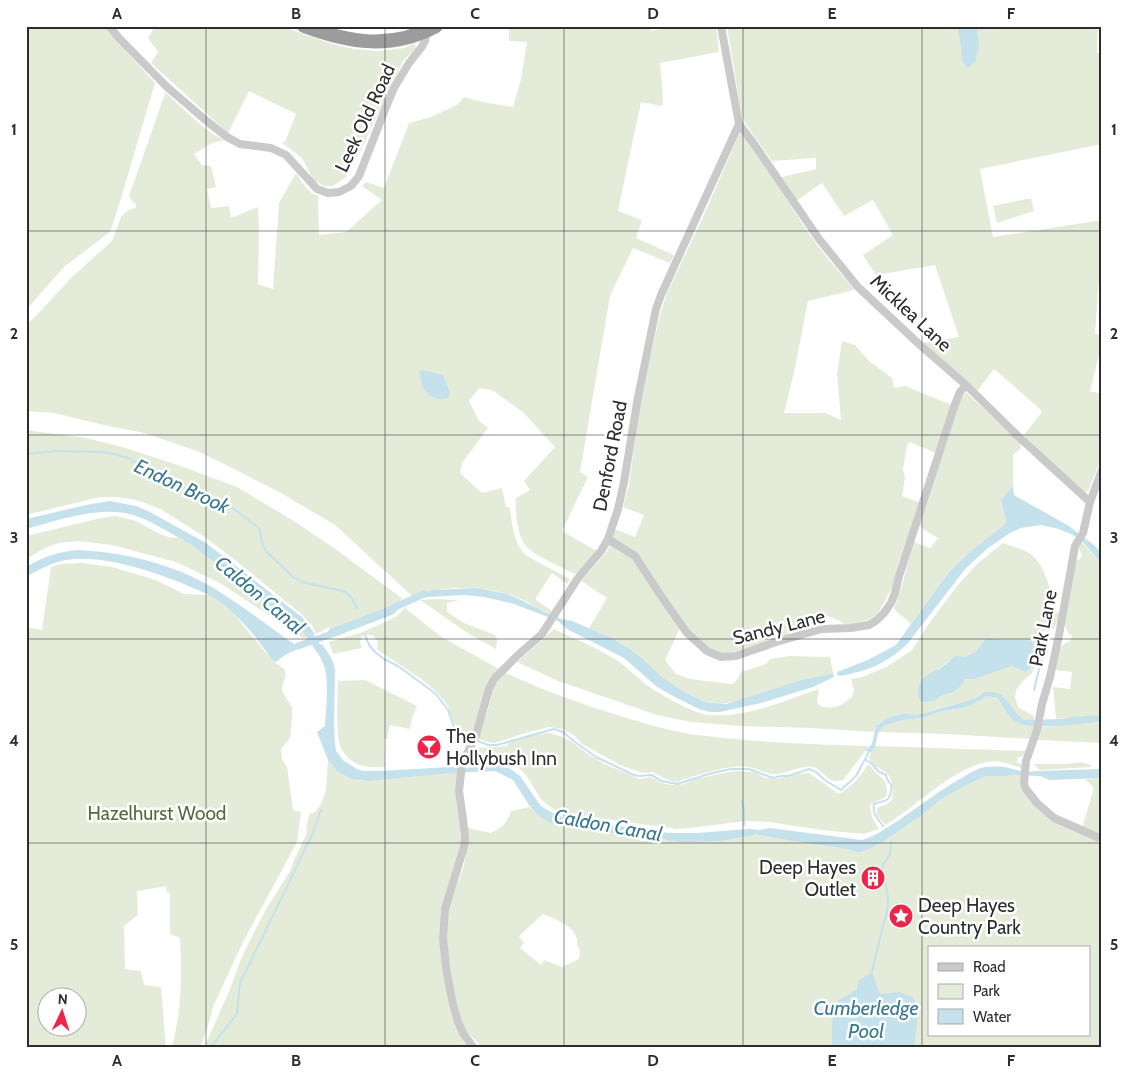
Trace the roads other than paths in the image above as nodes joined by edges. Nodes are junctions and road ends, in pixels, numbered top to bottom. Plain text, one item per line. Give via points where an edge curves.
1 (109, 26) edge
2 (304, 26) edge
3 (721, 26) edge
4 (430, 29) edge
5 (739, 124) junction
6 (966, 386) junction
7 (1102, 470) edge
8 (1098, 490) edge
9 (1090, 502) junction
10 (608, 539) junction
11 (1102, 839) edge
12 (474, 1048) edge

1 - 4 street, Leek Old Road via 167,87 215,128 240,144 271,148 286,155 317,189 328,193 351,186 359,176 394,88
2 - 4 highway via 346,39 369,42 408,38
3 - 5 street
5 - 6 street, Micklea Lane via 819,239 858,287
5 - 10 street, Denford Road via 656,309 624,482
6 - 9 street, Micklea Lane
6 - 10 street, Sandy Lane via 955,404 891,603 869,625 822,629 736,656 721,657 707,651 687,633 635,556
7 - 8 street
8 - 9 street
9 - 11 street, Park Lane via 1083,533 1073,554 1057,643 1037,730 1025,766 1024,784 1037,803 1054,818
10 - 12 street, Denford Road via 542,634 494,679 476,735 462,764 459,791 464,847 445,909 443,938 453,1006 463,1033

